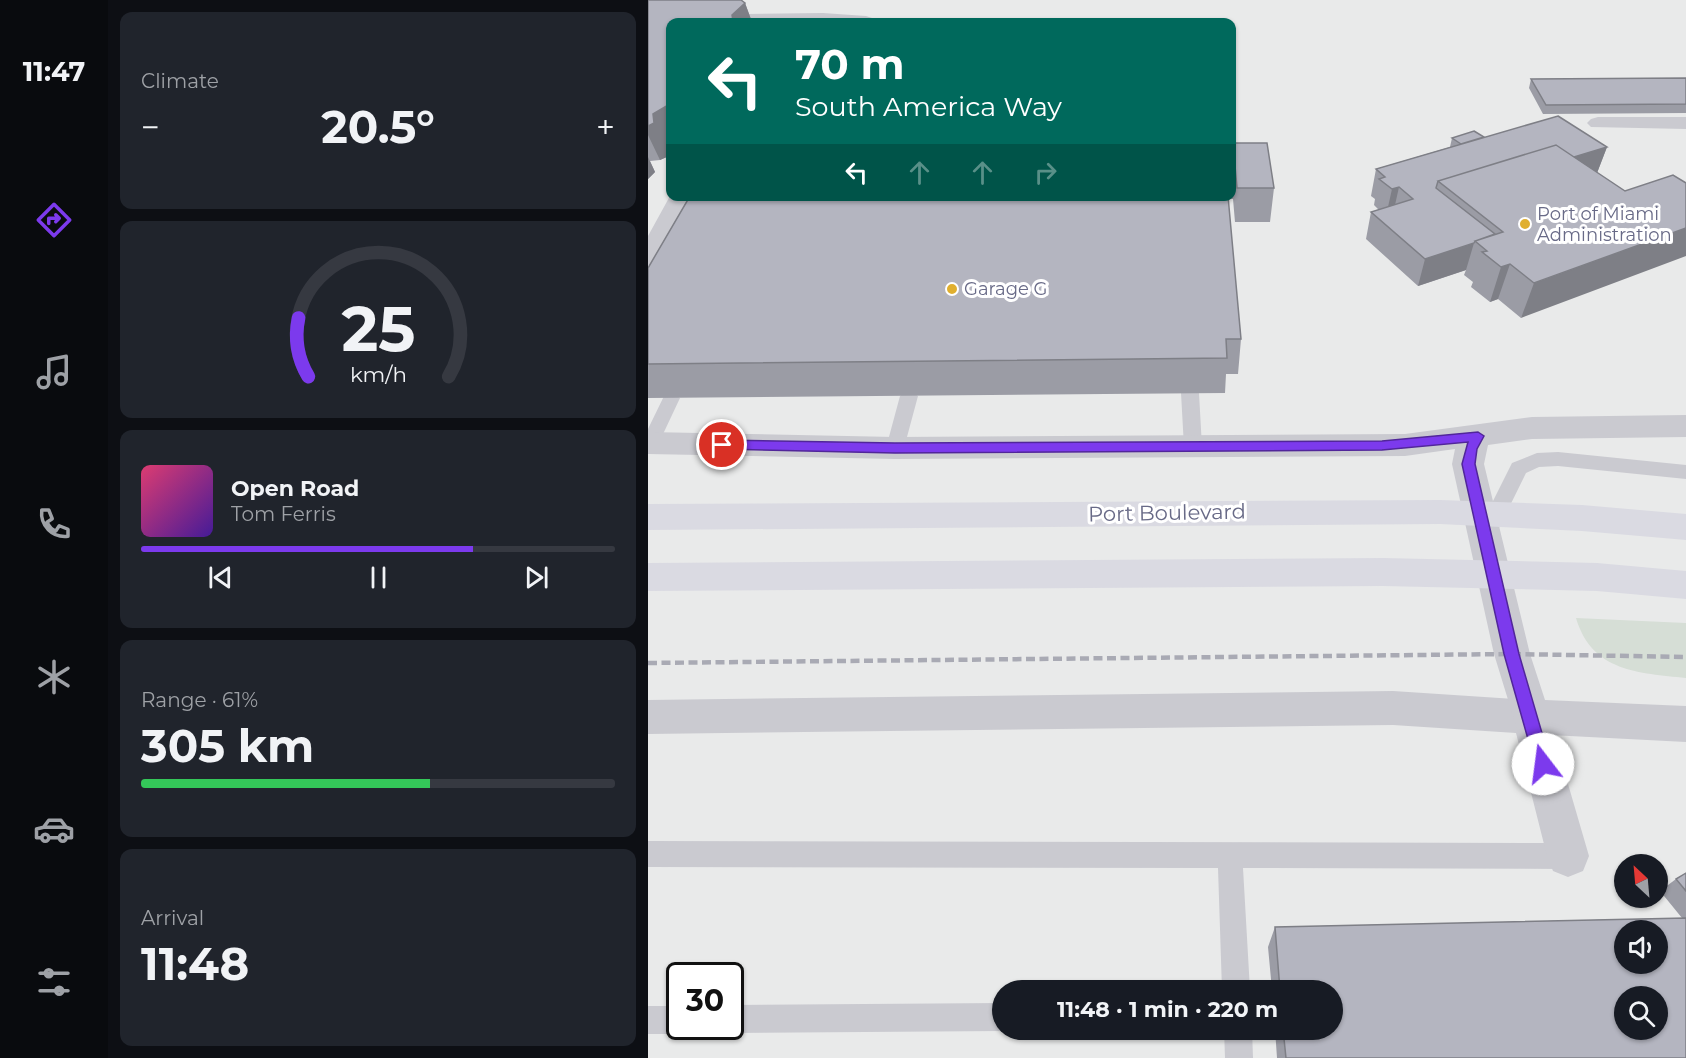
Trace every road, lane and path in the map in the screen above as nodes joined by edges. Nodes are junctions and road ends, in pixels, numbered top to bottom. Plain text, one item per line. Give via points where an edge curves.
1 (737, 18) edge
2 (850, 18) edge
3 (1595, 119) dead end
4 (1686, 123) edge
5 (679, 201) edge
6 (648, 258) edge
7 (1190, 393) dead end
8 (909, 396) dead end
9 (671, 398) dead end
10 (1686, 426) edge
11 (1478, 436) junction
12 (649, 443) edge
13 (1193, 447) junction
14 (895, 448) junction
15 (1686, 472) edge
16 (648, 517) edge
17 (1686, 527) edge
18 (1485, 536) junction
19 (648, 577) edge
20 (1686, 585) edge
21 (648, 717) edge
22 (1530, 717) junction
23 (1686, 724) edge
24 (648, 854) edge
25 (1230, 855) junction
26 (1568, 856) joint
27 (1236, 980) edge
28 (992, 1017) edge
29 (648, 1020) edge
30 (666, 1020) edge
31 (744, 1020) edge
32 (1238, 1040) edge
33 (1239, 1058) edge

1 - 2 lane
3 - 4 street
5 - 6 street
7 - 13 lane
8 - 14 lane
9 - 12 lane
10 - 11 street via 1532,428
11 - 13 street via 1405,445
11 - 18 street via 1468,464
12 - 14 street
13 - 14 street
15 - 18 lane via 1558,459 1526,463
16 - 17 main road, Port Boulevard via 1440,512
18 - 22 street
19 - 20 main road via 1383,572 1597,577
21 - 22 street via 1394,708
22 - 23 street
22 - 26 street
24 - 25 lane
25 - 26 lane
25 - 27 lane
28 - 31 lane
29 - 30 lane
32 - 33 lane

